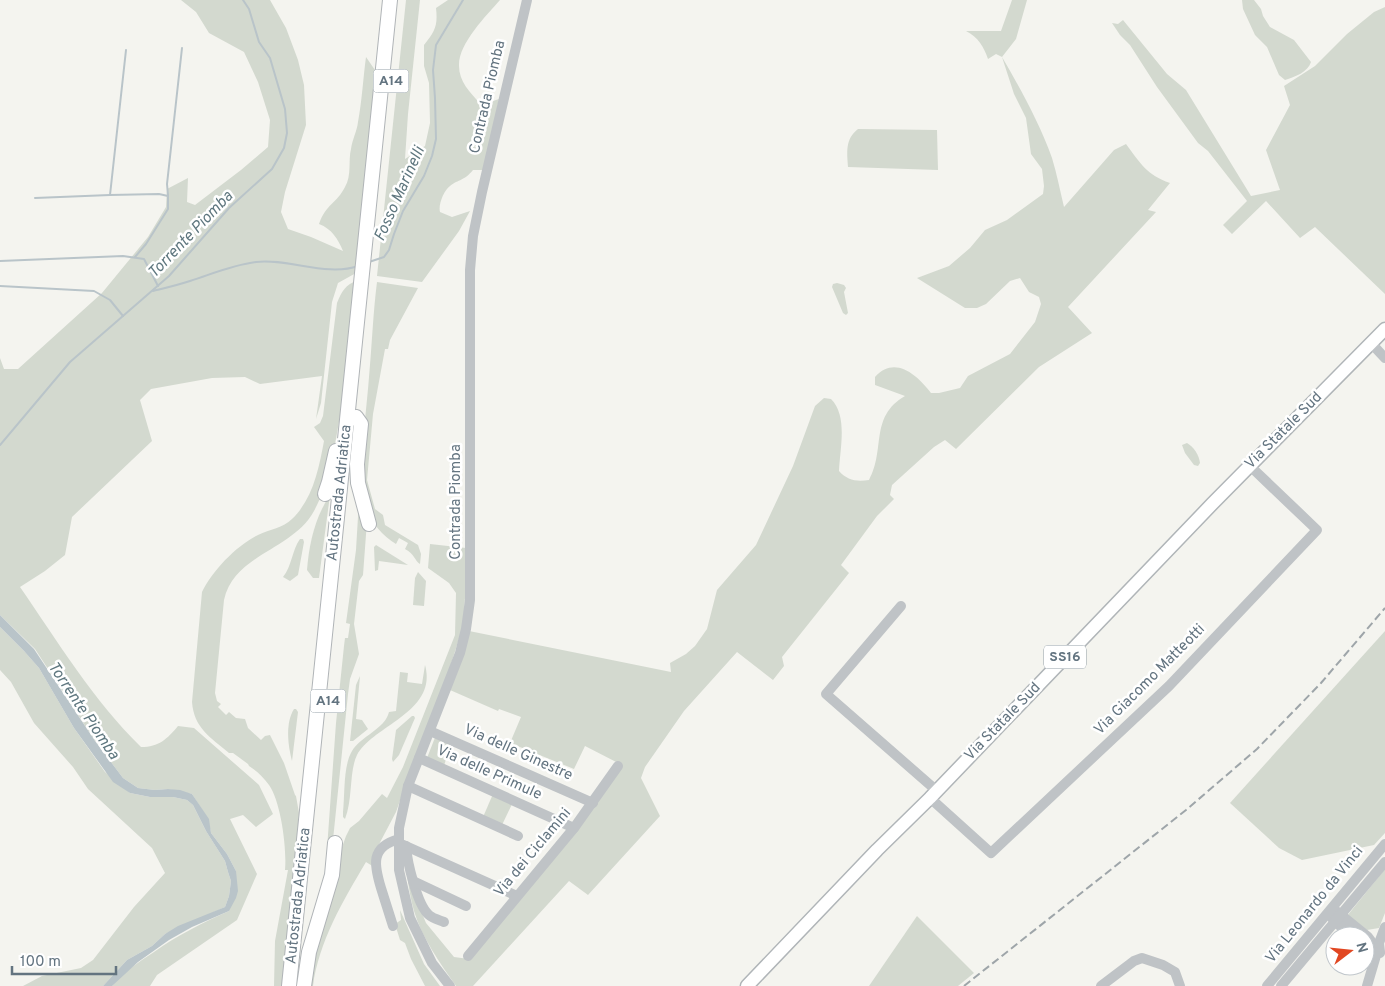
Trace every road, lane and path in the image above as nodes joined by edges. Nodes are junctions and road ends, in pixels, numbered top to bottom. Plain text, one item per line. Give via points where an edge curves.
1 (390, 0) edge
2 (399, 0) edge
3 (527, 0) edge
4 (378, 158) junction
5 (1385, 329) edge
6 (1371, 343) junction
7 (1385, 358) edge
8 (350, 388) junction
9 (356, 417) junction
10 (1250, 466) junction
11 (325, 494) dead end
12 (369, 524) dead end
13 (901, 606) dead end
14 (430, 731) junction
15 (419, 758) junction
16 (618, 766) dead end
17 (408, 786) junction
18 (934, 794) junction
19 (593, 803) junction
20 (299, 806) dead end
21 (574, 828) junction
22 (518, 836) dead end
23 (336, 842) dead end
24 (401, 843) junction
25 (1384, 846) edge
26 (1373, 858) junction
27 (1382, 865) edge
28 (413, 881) junction
29 (517, 896) junction
30 (466, 906) dead end
31 (1330, 911) junction
32 (297, 912) junction
33 (1338, 918) junction
34 (444, 922) dead end
35 (393, 926) dead end
36 (1345, 926) edge
37 (1348, 926) edge
38 (1383, 931) edge
39 (1298, 949) junction
40 (1381, 954) edge
41 (468, 956) dead end
42 (1285, 982) edge
43 (289, 986) edge
44 (299, 986) edge
45 (304, 986) edge
46 (450, 986) edge
47 (747, 986) edge
48 (1101, 986) edge
49 (1180, 986) edge
50 (1268, 986) edge
51 (1367, 986) edge

1 - 4 highway, Autostrada Adriatica / A14
2 - 4 highway, Autostrada Adriatica / A14
3 - 14 street, Contrada Piomba via 473,236 470,270 469,610 460,653
4 - 8 highway, Autostrada Adriatica / A14
4 - 9 highway, Autostrada Adriatica / A14
5 - 6 main road, Via Statale Sud / SS16
6 - 7 street
6 - 10 main road, Via Statale Sud / SS16
8 - 11 highway via 343,399 336,451
8 - 32 highway, Autostrada Adriatica / A14
9 - 12 highway via 360,424 358,483
9 - 44 highway, Autostrada Adriatica / A14
10 - 18 main road, Via Statale Sud / SS16
10 - 18 street, Via Giacomo Matteotti via 1317,530 1175,678 991,853
13 - 18 street via 826,694
14 - 15 street, Contrada Piomba
14 - 19 street, Via delle Ginestre
15 - 17 street, Contrada Piomba
15 - 21 street, Via delle Primule
16 - 19 street, Via dei Ciclamini
17 - 22 street
17 - 24 street, Contrada Piomba via 401,814
18 - 47 main road, Via Statale Sud / SS16
19 - 21 street, Via dei Ciclamini
20 - 32 highway via 293,901
21 - 29 street, Via dei Ciclamini
23 - 45 highway via 332,875 309,952
24 - 28 street
24 - 29 street
24 - 35 street via 385,845 376,860
24 - 46 street, Contrada Piomba via 399,870 410,918 432,963
25 - 26 street, Via Leonardo da Vinci
26 - 27 street
26 - 31 street, Via Leonardo da Vinci
27 - 33 street, Via Leonardo da Vinci
28 - 30 street
28 - 34 street via 429,915
29 - 41 street, Via dei Ciclamini
31 - 33 street
31 - 39 street, Via Leonardo da Vinci
32 - 43 highway, Autostrada Adriatica / A14
33 - 36 street
33 - 37 street
33 - 42 street, Via Leonardo da Vinci
38 - 40 street via 1379,943
39 - 42 street via 1298,955 1285,971
39 - 50 street, Via Leonardo da Vinci
40 - 51 street
48 - 49 street via 1142,958 1175,972

